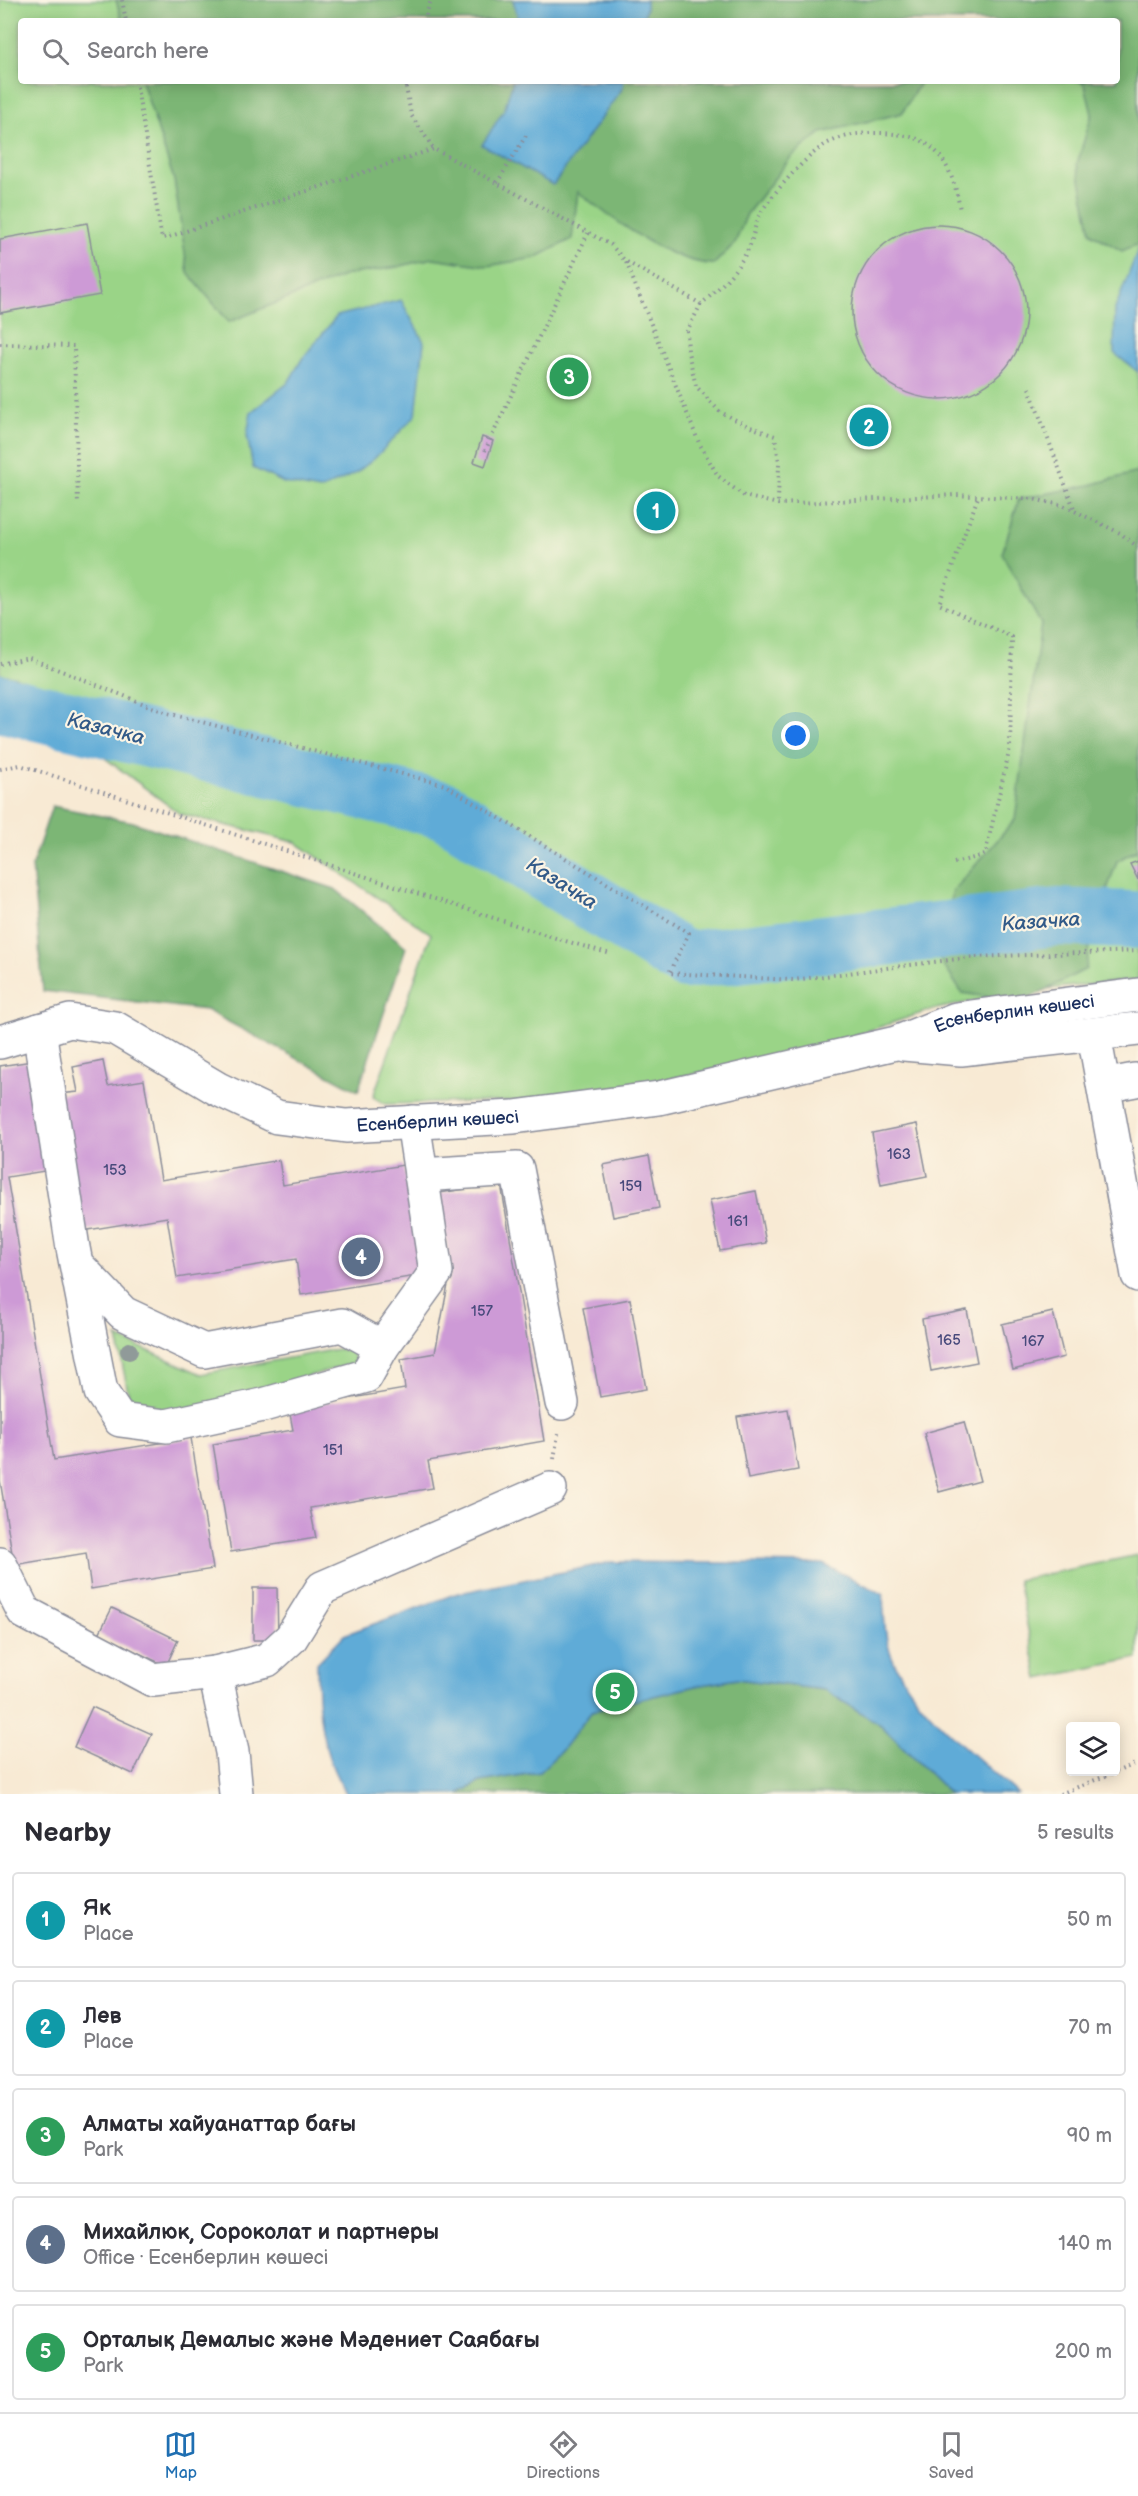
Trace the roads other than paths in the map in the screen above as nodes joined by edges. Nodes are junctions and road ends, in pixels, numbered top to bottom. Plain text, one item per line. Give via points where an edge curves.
1 (1138, 995) edge
2 (1138, 1029) edge
3 (1094, 1035) junction
4 (40, 1036) junction
5 (0, 1042) edge
6 (896, 1043) junction
7 (0, 1054) edge
8 (1129, 1085) edge
9 (413, 1122) junction
10 (421, 1175) junction
11 (76, 1265) junction
12 (1138, 1275) edge
13 (382, 1347) junction
14 (562, 1403) road end
15 (550, 1488) road end
16 (0, 1564) edge
17 (216, 1673) junction
18 (236, 1794) edge

1 - 6 street, Есенберлин көшесі via 956,1020
2 - 3 street, Есенберлин көшесі
3 - 6 street, Есенберлин көшесі via 961,1048
3 - 8 street
4 - 5 street, Есенберлин көшесі
4 - 7 street
4 - 9 street, Есенберлин көшесі via 70,1021 115,1028 218,1089 277,1117 346,1126
4 - 11 street
6 - 9 street, Есенберлин көшесі via 659,1098 514,1117
8 - 12 street
9 - 10 street
10 - 13 street via 436,1272
10 - 14 street via 517,1169
11 - 13 street via 123,1313 204,1351 342,1325
11 - 13 street via 101,1392 120,1420 166,1426 263,1405 366,1376
15 - 17 street via 322,1588 291,1638 267,1660
16 - 17 street via 24,1612 153,1680
17 - 18 street

